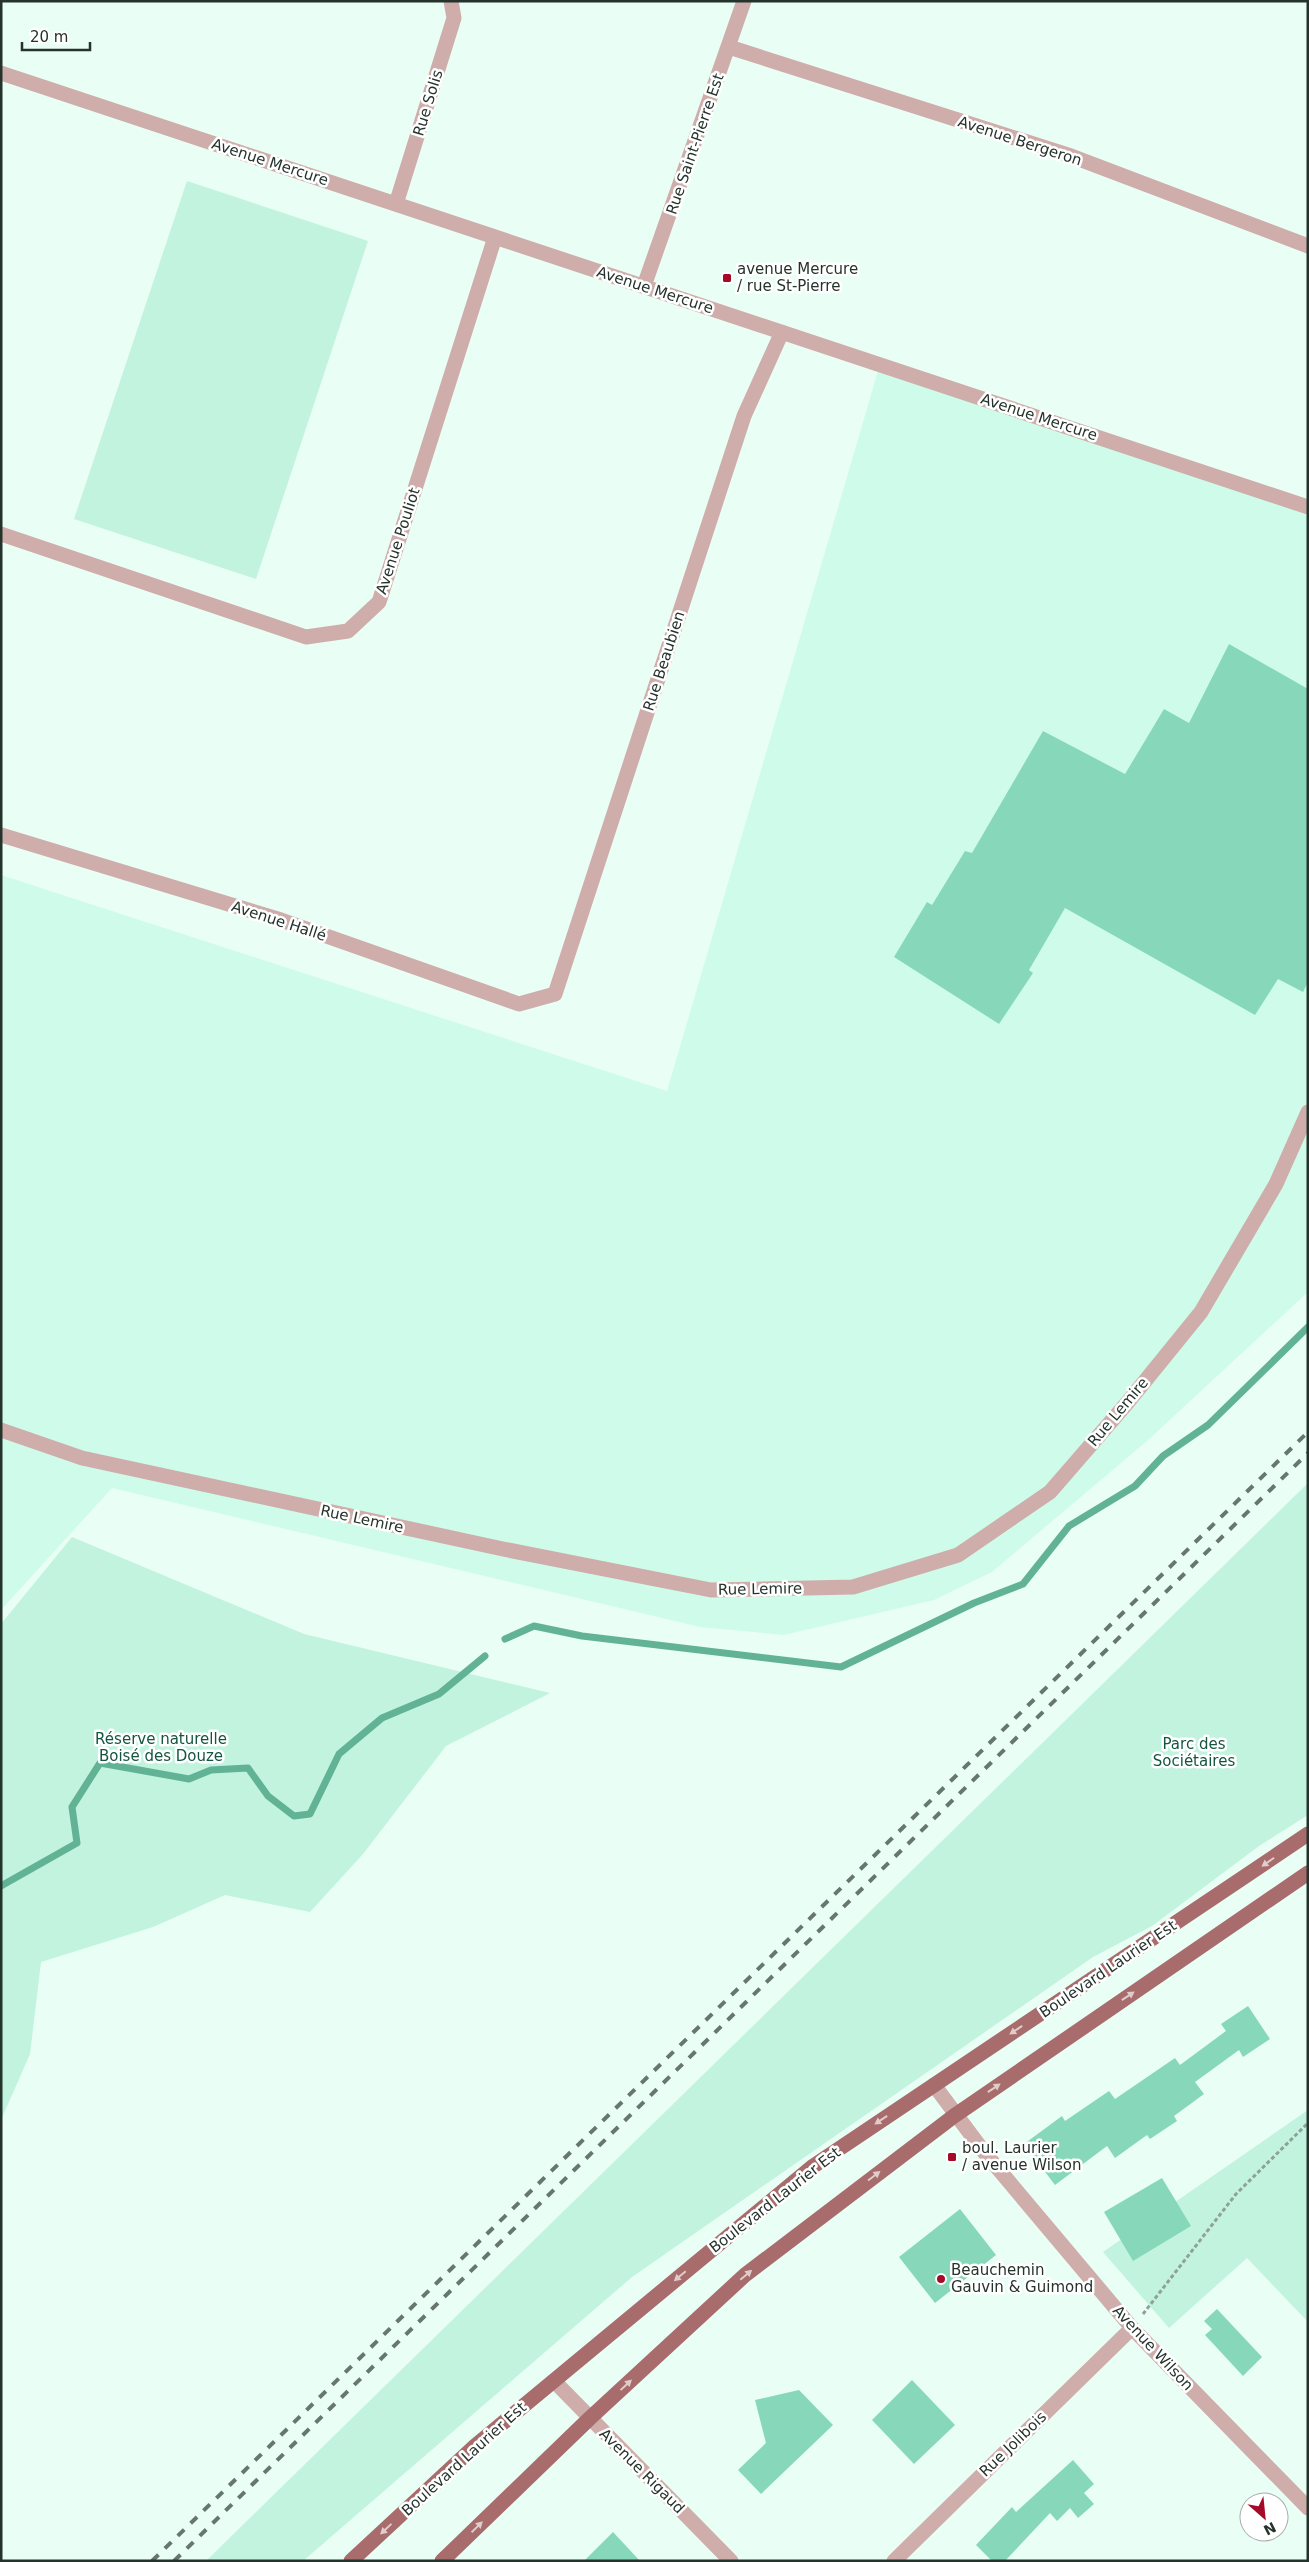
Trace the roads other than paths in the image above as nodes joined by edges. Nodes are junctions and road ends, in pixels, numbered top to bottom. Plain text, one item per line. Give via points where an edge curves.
1 (451, 1) edge
2 (744, 1) edge
3 (729, 47) junction
4 (1, 73) edge
5 (396, 204) junction
6 (495, 237) junction
7 (1308, 246) edge
8 (644, 286) junction
9 (782, 332) junction
10 (1308, 507) edge
11 (1, 534) edge
12 (1, 835) edge
13 (555, 994) joint
14 (1308, 1112) edge
15 (1, 1430) edge
16 (1308, 1834) edge
17 (1308, 1873) edge
18 (934, 2086) junction
19 (954, 2116) junction
20 (1132, 2328) junction
21 (554, 2381) junction
22 (590, 2418) junction
23 (1308, 2508) edge
24 (352, 2561) edge
25 (442, 2561) edge
26 (731, 2561) edge
27 (894, 2561) edge

1 - 5 street, Rue Solis via 454,18
2 - 3 street, Rue Saint-Pierre Est
3 - 7 street, Avenue Bergeron via 1071,156
3 - 8 street, Rue Saint-Pierre Est
4 - 5 street, Avenue Mercure
5 - 6 street, Avenue Mercure
6 - 8 street, Avenue Mercure
6 - 11 street, Avenue Pouliot via 379,602 348,631 306,637
8 - 9 street, Avenue Mercure
9 - 10 street, Avenue Mercure
9 - 13 street, Rue Beaubien via 744,416
12 - 13 street, Avenue Hallé via 282,920 519,1004
14 - 15 street, Rue Lemire via 1276,1184 1201,1312 1050,1492 958,1555 853,1588 711,1590 503,1549 82,1458
16 -> 18 main road, Boulevard Laurier Est
19 -> 17 main road
18 - 19 street, Avenue Wilson
18 -> 21 main road, Boulevard Laurier Est via 812,2167
19 - 20 street, Avenue Wilson
22 -> 19 main road via 745,2275
20 - 23 street, Avenue Wilson
20 - 27 street, Rue Jolibois
21 - 22 street, Avenue Rigaud
21 -> 24 main road, Boulevard Laurier Est via 476,2446
25 -> 22 main road
22 - 26 street, Avenue Rigaud

